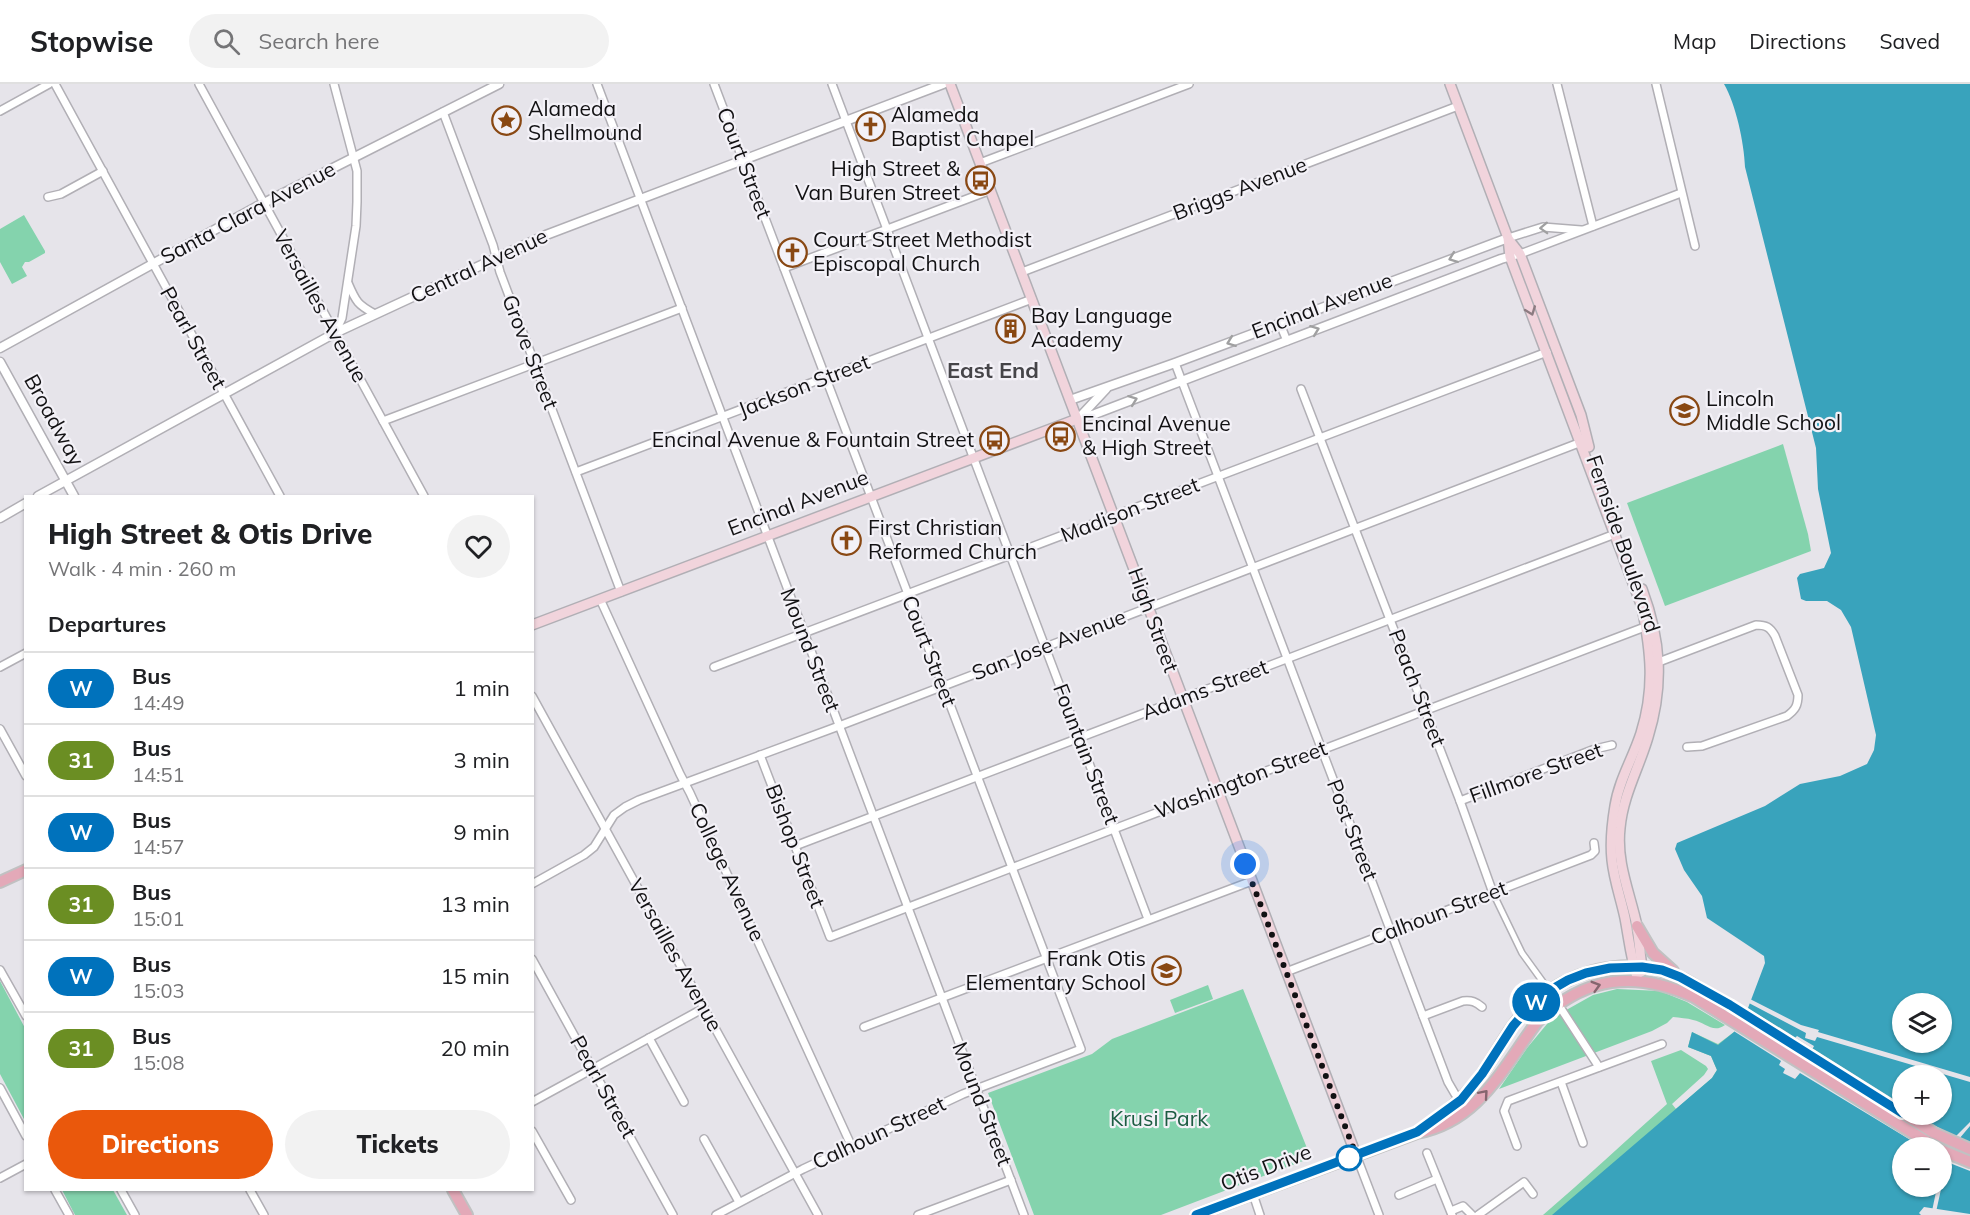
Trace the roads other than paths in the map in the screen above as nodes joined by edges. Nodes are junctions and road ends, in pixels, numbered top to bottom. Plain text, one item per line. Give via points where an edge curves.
1 (49, 84) edge
2 (55, 84) edge
3 (199, 84) edge
4 (334, 84) edge
5 (499, 84) edge
6 (597, 84) edge
7 (714, 84) edge
8 (832, 84) edge
9 (943, 84) edge
10 (950, 84) edge
11 (1189, 84) edge
12 (1450, 84) edge
13 (1557, 84) edge
14 (1656, 84) edge
15 (1458, 106) junction
16 (0, 111) edge
17 (443, 112) junction
18 (847, 121) junction
19 (352, 158) junction
20 (743, 160) junction
21 (980, 163) junction
22 (103, 171) junction
23 (991, 190) junction
24 (1682, 193) junction
25 (48, 197) dead end
26 (640, 200) junction
27 (264, 202) junction
28 (1593, 226) junction
29 (888, 230) junction
30 (1581, 230) junction
31 (1508, 238) junction
32 (1695, 246) dead end
33 (1515, 255) junction
34 (497, 258) junction
35 (152, 263) junction
36 (784, 268) junction
37 (1022, 272) junction
38 (347, 281) junction
39 (1032, 298) junction
40 (682, 309) junction
41 (375, 314) junction
42 (1280, 324) junction
43 (335, 333) junction
44 (929, 338) junction
45 (1287, 341) junction
46 (0, 348) edge
47 (1546, 352) junction
48 (0, 362) edge
49 (1175, 363) junction
50 (535, 364) junction
51 (1552, 367) junction
52 (826, 378) junction
53 (1182, 381) junction
54 (1107, 388) junction
55 (1301, 389) dead end
56 (224, 395) junction
57 (1575, 398) junction
58 (1070, 400) junction
59 (723, 417) junction
60 (1077, 419) junction
61 (383, 421) junction
62 (1321, 438) junction
63 (1584, 441) junction
64 (974, 458) junction
65 (576, 472) junction
66 (1218, 476) junction
67 (65, 482) junction
68 (40, 495) edge
69 (73, 495) edge
70 (279, 495) edge
71 (423, 495) edge
72 (870, 497) junction
73 (24, 504) edge
74 (1114, 517) junction
75 (0, 518) edge
76 (1356, 529) junction
77 (1615, 534) junction
78 (767, 536) junction
79 (1012, 556) junction
80 (1252, 568) junction
81 (621, 592) junction
82 (907, 595) junction
83 (600, 599) junction
84 (1149, 607) junction
85 (1390, 620) junction
86 (534, 624) edge
87 (1649, 625) junction
88 (805, 634) junction
89 (1046, 647) junction
90 (24, 654) edge
91 (1287, 659) junction
92 (1655, 663) junction
93 (0, 667) edge
94 (714, 667) dead end
95 (943, 686) junction
96 (1183, 699) junction
97 (534, 700) edge
98 (1425, 711) junction
99 (839, 726) junction
100 (0, 729) edge
101 (1080, 738) junction
102 (1612, 746) dead end
103 (1687, 747) dead end
104 (1321, 749) junction
105 (760, 755) junction
106 (24, 770) edge
107 (977, 777) junction
108 (685, 784) junction
109 (1217, 790) junction
110 (1460, 801) junction
111 (874, 816) junction
112 (606, 829) junction
113 (1114, 829) junction
114 (1594, 843) dead end
115 (795, 846) junction
116 (1011, 867) junction
117 (24, 871) edge
118 (1252, 881) junction
119 (0, 882) edge
120 (534, 883) edge
121 (1493, 893) junction
122 (908, 907) junction
123 (1148, 919) junction
124 (1637, 926) junction
125 (1390, 932) junction
126 (830, 937) joint
127 (1046, 958) junction
128 (534, 963) edge
129 (1638, 967) junction
130 (0, 970) edge
131 (1286, 972) junction
132 (1680, 977) junction
133 (1638, 980) junction
134 (1543, 982) dead end
135 (943, 998) junction
136 (1558, 1004) junction
137 (1482, 1007) dead end
138 (704, 1008) junction
139 (1727, 1010) junction
140 (24, 1012) edge
141 (1423, 1016) junction
142 (864, 1027) dead end
143 (649, 1038) junction
144 (1662, 1044) dead end
145 (1081, 1049) joint
146 (1599, 1067) junction
147 (593, 1069) junction
148 (1561, 1082) junction
149 (0, 1088) edge
150 (976, 1089) junction
151 (1455, 1094) dead end
152 (534, 1101) edge
153 (684, 1102) dead end
154 (1892, 1108) edge
155 (1921, 1125) edge
156 (24, 1132) edge
157 (1417, 1132) junction
158 (534, 1135) edge
159 (1920, 1137) edge
160 (704, 1139) dead end
161 (1583, 1143) dead end
162 (851, 1145) junction
163 (1516, 1146) dead end
164 (1970, 1149) edge
165 (1427, 1153) dead end
166 (1356, 1155) junction
167 (1952, 1155) edge
168 (1970, 1162) edge
169 (24, 1165) edge
170 (795, 1173) junction
171 (0, 1178) edge
172 (1437, 1179) junction
173 (1011, 1180) junction
174 (56, 1191) edge
175 (122, 1191) edge
176 (251, 1191) edge
177 (454, 1191) edge
178 (1253, 1194) junction
179 (1533, 1194) dead end
180 (1399, 1195) dead end
181 (571, 1200) dead end
182 (739, 1202) junction
183 (1451, 1213) edge
184 (69, 1215) edge
185 (135, 1215) edge
186 (264, 1215) edge
187 (467, 1215) edge
188 (673, 1215) edge
189 (716, 1215) edge
190 (818, 1215) edge
191 (918, 1215) edge
192 (1024, 1215) edge
193 (1196, 1215) edge
194 (1260, 1215) edge
195 (1379, 1215) edge
196 (1472, 1215) edge
197 (1478, 1215) edge

1 - 16 street
2 - 22 street, Pearl Street
3 - 27 street, Versailles Avenue
4 - 19 street
5 - 17 street, Santa Clara Avenue
6 - 26 street, Mound Street
7 - 20 street, Court Street
8 - 18 street, Fountain Street
9 - 18 street, Central Avenue
10 - 21 main road, High Street
11 - 21 street
12 - 15 main road, Fernside Boulevard
13 - 28 street
14 - 24 street
15 - 31 main road, Fernside Boulevard
15 - 37 street, Briggs Avenue
17 - 19 street, Santa Clara Avenue
17 - 34 street, Grove Street
18 - 20 street, Central Avenue
18 - 29 street, Fountain Street
19 - 27 street, Santa Clara Avenue
19 - 38 street via 357,171 357,202
20 - 26 street, Central Avenue
20 - 36 street, Court Street
21 - 23 main road, High Street
22 - 25 street
22 - 35 street, Pearl Street
23 - 29 street
23 - 37 main road, High Street
24 - 28 street, Encinal Avenue
24 - 32 street
26 - 34 street, Central Avenue
26 - 40 street, Mound Street
27 - 35 street, Santa Clara Avenue
27 - 43 street, Versailles Avenue
28 - 30 street, Encinal Avenue
29 - 36 street
29 - 44 street, Fountain Street
30 -> 31 street, Encinal Avenue via 1543,226
30 - 33 street, Encinal Avenue
31 - 33 main road, Fernside Boulevard
31 -> 42 street, Encinal Avenue
45 -> 33 street, Encinal Avenue
33 -> 47 main road, Fernside Boulevard
33 - 57 main road, Fernside Boulevard
34 - 41 street, Central Avenue
34 - 50 street, Grove Street
35 - 46 street, Santa Clara Avenue
35 - 56 street, Pearl Street
36 - 52 street, Court Street
37 - 39 main road, High Street
38 - 41 street via 356,302
38 - 43 street via 342,318
39 - 44 street, Jackson Street
39 - 58 main road, High Street
40 - 50 street
40 - 59 street, Mound Street
41 - 43 street, Central Avenue
42 - 45 street
42 -> 49 street, Encinal Avenue
43 - 56 street, Central Avenue
43 - 61 street, Versailles Avenue
44 - 52 street, Jackson Street
44 - 64 street, Fountain Street
45 - 53 street, Encinal Avenue
47 - 51 main road, Fernside Boulevard
47 - 62 street, Madison Street
48 - 67 street, Broadway
49 - 53 street, Post Street
49 - 54 street, Encinal Avenue
50 - 61 street
50 - 65 street, Grove Street
51 - 57 main road
51 - 63 main road, Fernside Boulevard
52 - 59 street, Jackson Street
52 - 72 street, Court Street
60 -> 53 street, Encinal Avenue
53 - 66 street, Post Street
54 - 58 street, Encinal Avenue
54 - 60 street, Encinal Avenue
55 - 62 street, Peach Street
56 - 67 street, Central Avenue
56 - 70 street, Pearl Street
57 - 63 main road, Fernside Boulevard
58 - 60 main road, High Street
59 - 65 street, Jackson Street
59 - 78 street, Mound Street
60 - 64 main road, Encinal Avenue
60 - 74 main road, High Street
61 - 71 street, Versailles Avenue
62 - 66 street, Madison Street
62 - 76 street, Peach Street
63 - 76 street, San Jose Avenue
63 - 77 main road, Fernside Boulevard
63 - 87 main road, Fernside Boulevard via 1648,604
64 - 72 main road, Encinal Avenue
64 - 79 street, Fountain Street
65 - 81 street, Grove Street
66 - 74 street, Madison Street
66 - 80 street, Post Street
67 - 68 street, Central Avenue
67 - 69 street, Broadway
72 - 78 main road, Encinal Avenue
72 - 82 street, Court Street
73 - 75 street
74 - 79 street, Madison Street
74 - 84 main road, High Street
76 - 80 street, San Jose Avenue
76 - 85 street, Peach Street
77 - 85 street, Adams Street
77 - 87 main road, Fernside Boulevard
78 - 81 main road, Encinal Avenue
78 - 88 street, Mound Street
79 - 82 street, Madison Street
79 - 89 street, Fountain Street
80 - 84 street, San Jose Avenue
80 - 91 street, Post Street
81 - 83 main road, Encinal Avenue
82 - 88 street, Madison Street
82 - 95 street, Court Street
83 - 86 main road, Encinal Avenue
83 - 108 street, College Avenue
84 - 89 street, San Jose Avenue
84 - 96 main road, High Street
85 - 91 street, Adams Street
85 - 98 street, Peach Street
87 - 92 main road, Fernside Boulevard
87 - 98 street, Washington Street
88 - 94 street, Madison Street
88 - 99 street, Mound Street
89 - 95 street, San Jose Avenue
89 - 101 street, Fountain Street
90 - 93 street
91 - 96 street, Adams Street
91 - 104 street, Post Street
92 - 103 street via 1764,625 1775,636 1798,695 1795,711 1787,716 1702,746
92 - 124 main road, Fernside Boulevard via 1655,711 1627,793 1620,831 1620,861
92 - 129 main road, Fernside Boulevard via 1641,732 1619,789 1611,831 1612,861
95 - 99 street, San Jose Avenue
95 - 107 street, Court Street
96 - 101 street, Adams Street
96 - 109 main road, High Street
97 - 112 street, Versailles Avenue
98 - 104 street, Washington Street
98 - 110 street, Peach Street
99 - 105 street, San Jose Avenue
99 - 111 street, Mound Street
100 - 106 street
101 - 107 street, Adams Street
101 - 113 street, Fountain Street
102 - 110 street, Fillmore Street
104 - 109 street, Washington Street
104 - 125 street, Post Street
105 - 108 street, San Jose Avenue
105 - 115 street, Bishop Street
107 - 111 street, Adams Street
107 - 116 street, Court Street
108 - 112 street, San Jose Avenue via 626,807 614,815
108 - 162 street, College Avenue
109 - 113 street, Washington Street
109 - 118 main road, High Street
110 - 121 street, Peach Street
111 - 115 street, Adams Street
111 - 122 street, Mound Street
112 - 120 street, San Jose Avenue via 584,855
112 - 138 street, Versailles Avenue
113 - 116 street, Washington Street
113 - 123 street, Fountain Street
114 - 121 street, Calhoun Street via 1591,855
115 - 126 street, Bishop Street
116 - 122 street, Washington Street
116 - 127 street, Court Street
117 - 119 main road
118 - 123 street
118 - 131 main road, High Street
121 - 125 street, Calhoun Street
121 - 134 street, Peach Street via 1522,953
122 - 126 street, Washington Street
122 - 135 street, Mound Street
123 - 127 street
124 - 129 main road, Fernside Boulevard
124 - 132 main road via 1653,953
125 - 131 street, Calhoun Street
125 - 141 street, Post Street
127 - 135 street
127 - 145 street, Court Street
128 - 147 street, Pearl Street
129 - 132 main road, Otis Drive
129 - 133 main road, Fernside Boulevard
129 - 157 main road, Otis Drive via 1586,973 1549,991 1513,1026 1461,1100
130 - 140 street
131 - 166 main road, High Street
132 - 139 main road, Otis Drive
136 -> 133 main road, Otis Drive via 1596,986
133 - 139 main road, Otis Drive via 1678,989
135 - 142 street
135 - 150 street, Mound Street
136 - 146 street
157 -> 136 main road, Otis Drive via 1450,1122 1478,1101 1537,1022
137 - 141 street via 1463,1001
138 - 143 street
138 - 170 street, Versailles Avenue
139 - 154 main road
139 - 159 main road
141 - 151 street, Post Street
143 - 147 street
143 - 153 street
144 - 146 street
145 - 150 street, Calhoun Street
146 - 148 street
147 - 152 street
147 - 188 street, Pearl Street
148 - 161 street
148 - 163 street via 1508,1101 1504,1111
149 - 156 street
150 - 162 street, Calhoun Street
150 - 173 street, Mound Street
155 - 164 main road
157 - 166 main road, Otis Drive
158 - 181 street
160 - 182 street
162 - 170 street, Calhoun Street
165 - 172 street
166 - 178 main road, Otis Drive
166 - 195 street
167 - 168 main road
169 - 171 street
170 - 182 street, Calhoun Street
170 - 190 street, Versailles Avenue
172 - 180 street
172 - 183 street
173 - 191 street
173 - 192 street, Mound Street
174 - 184 street
175 - 185 street
176 - 186 street
177 - 187 main road
178 - 193 main road, Otis Drive
178 - 194 street
179 - 197 street via 1524,1182
182 - 189 street, Calhoun Street
183 - 196 street via 1463,1206

